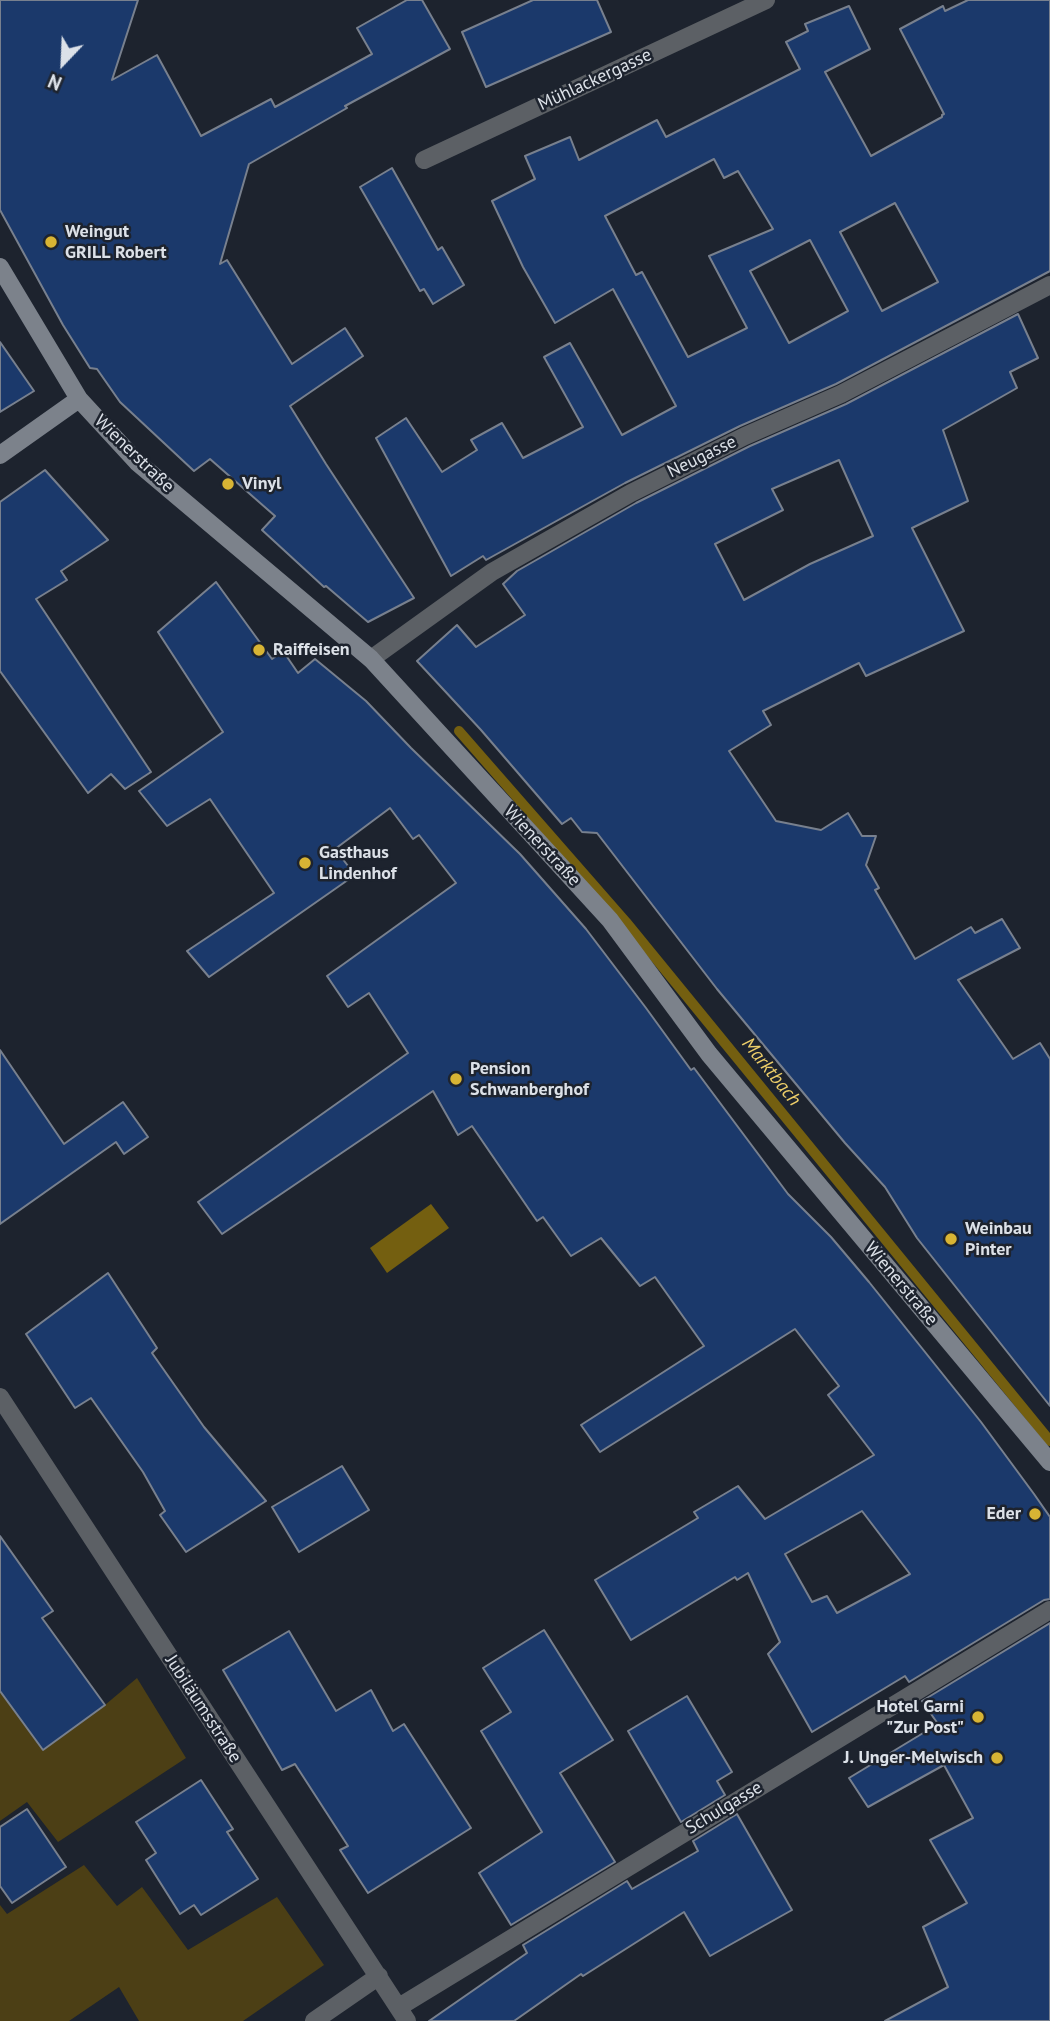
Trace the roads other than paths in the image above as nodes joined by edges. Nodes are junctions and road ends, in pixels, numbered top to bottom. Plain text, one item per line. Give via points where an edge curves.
1 (766, 0) edge
2 (424, 160) dead end
3 (0, 267) edge
4 (1050, 285) edge
5 (79, 400) junction
6 (0, 455) edge
7 (371, 659) junction
8 (0, 1397) edge
9 (1050, 1462) edge
10 (1050, 1610) edge
11 (379, 1976) junction
12 (403, 2014) edge
13 (314, 2021) edge

1 - 2 street, Mühlackergasse
3 - 5 street, Wienerstraße
4 - 7 street, Neugasse via 841,394 631,493 492,572
5 - 6 street
5 - 7 street, Wienerstraße via 137,462
7 - 9 street, Wienerstraße via 610,920 709,1054
8 - 11 street, Jubiläumsstraße
10 - 12 street, Schulgasse
11 - 12 street, Jubiläumsstraße
11 - 13 street

